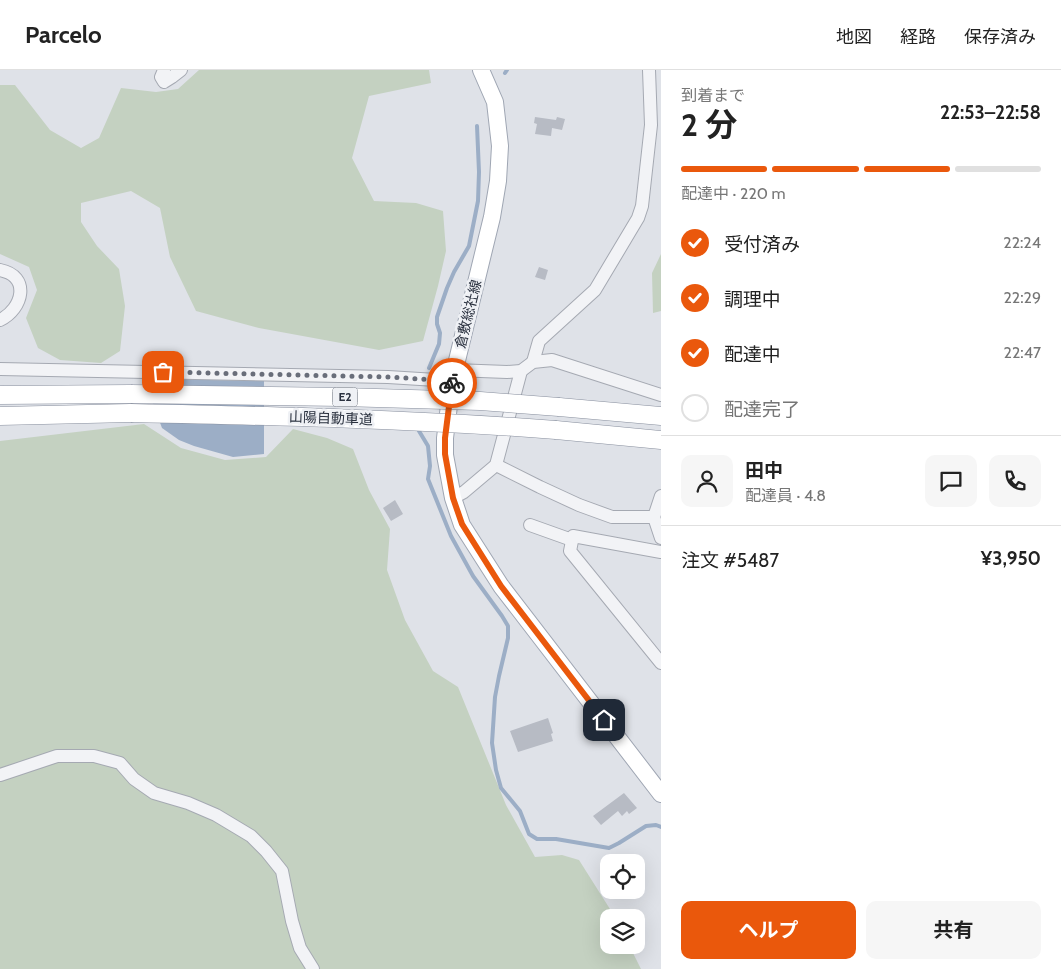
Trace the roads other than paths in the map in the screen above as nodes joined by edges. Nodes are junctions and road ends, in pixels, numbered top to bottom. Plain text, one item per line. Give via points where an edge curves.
1 (164, 70) edge
2 (181, 70) edge
3 (481, 70) edge
4 (650, 70) edge
5 (0, 270) edge
6 (3, 315) edge
7 (532, 362) junction
8 (0, 369) edge
9 (521, 371) junction
10 (453, 375) junction
11 (0, 395) edge
12 (661, 395) edge
13 (659, 415) edge
14 (0, 416) edge
15 (658, 439) edge
16 (496, 465) junction
17 (661, 496) edge
18 (453, 498) junction
19 (654, 518) junction
20 (530, 525) dead end
21 (661, 538) edge
22 (572, 540) junction
23 (661, 552) edge
24 (661, 662) edge
25 (0, 774) edge
26 (661, 794) edge
27 (313, 969) edge

1 - 2 street via 161,77 164,82
3 - 10 main road, 倉敷総社線 via 495,102 500,146 498,180
4 - 7 street via 651,125 638,218 595,290 539,341
5 - 6 street via 11,274 21,286 16,306
7 - 9 street
7 - 12 street via 552,360
8 - 10 street via 388,377
9 - 10 street
9 - 16 street
10 - 18 main road, 倉敷総社線 via 445,454
11 - 13 highway, 山陽自動車道 / E2, bridge via 352,397 480,401
14 - 15 highway, 山陽自動車道 / E2, bridge via 131,414 327,418 477,424
16 - 18 street
16 - 19 street via 579,505 612,517
17 - 19 street
18 - 26 main road, 倉敷総社線 via 462,524 501,586
19 - 21 street
20 - 22 street
22 - 23 street via 573,536
22 - 24 street via 570,552
25 - 27 street via 57,756 94,756 120,763 154,794 216,815 251,836 282,871 300,948

